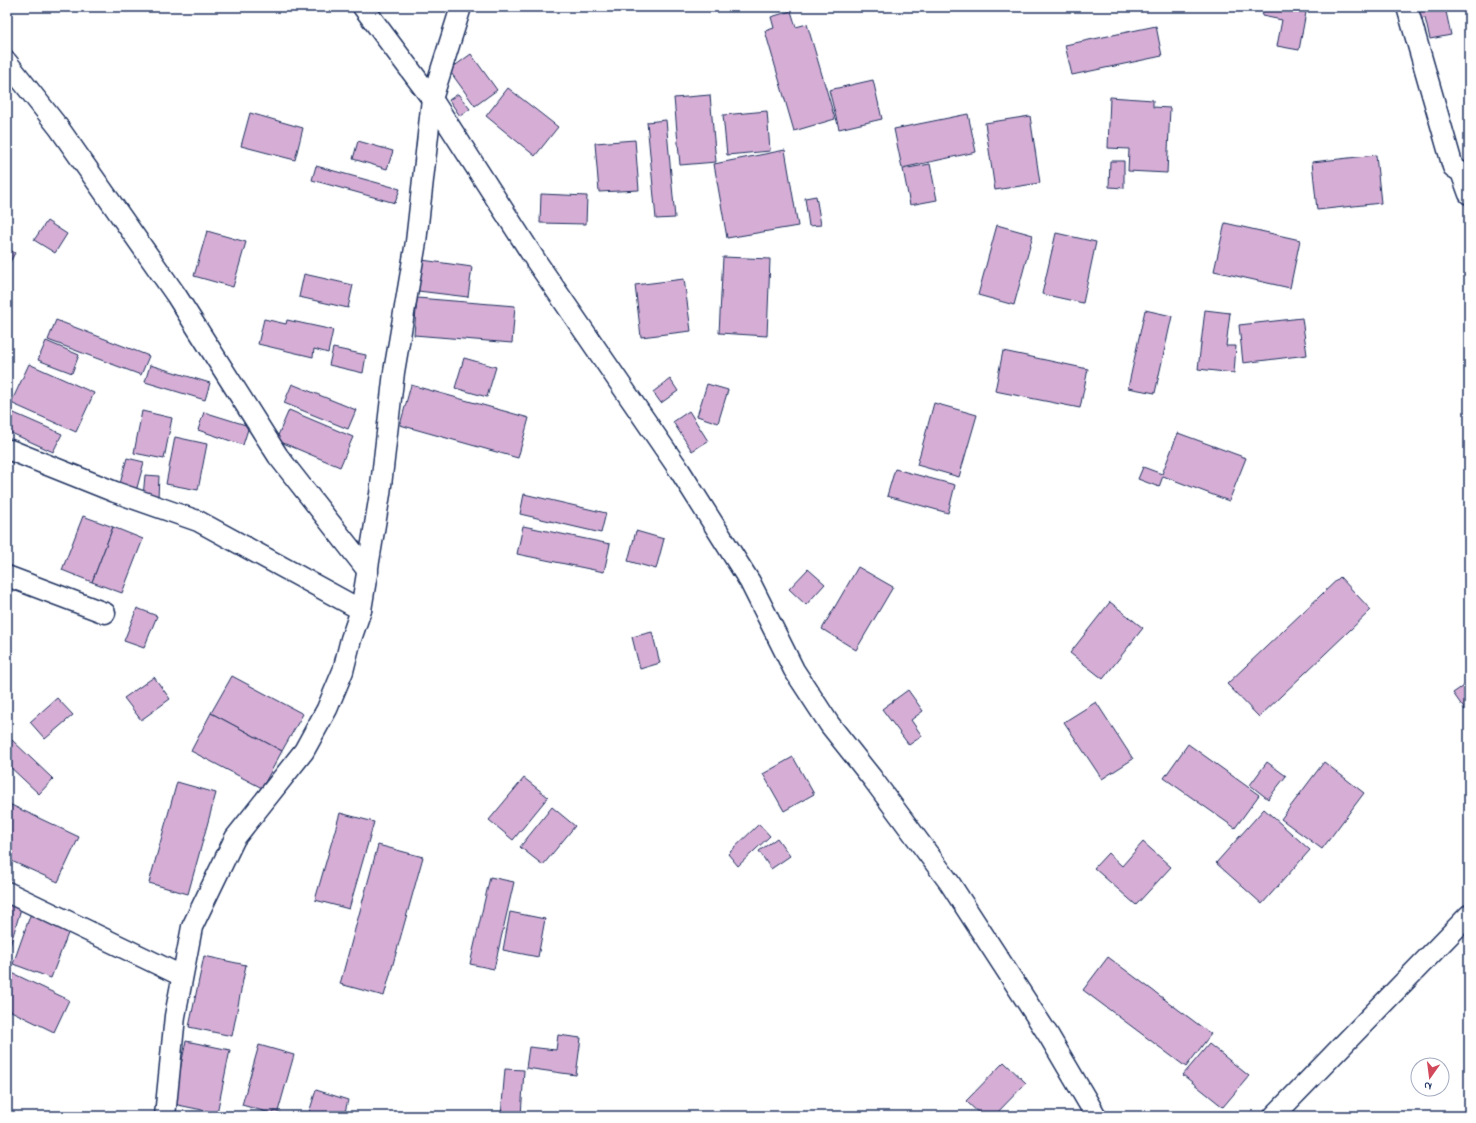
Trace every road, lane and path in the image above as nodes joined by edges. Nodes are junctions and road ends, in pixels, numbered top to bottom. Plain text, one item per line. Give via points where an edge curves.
1 (363, 7) edge
2 (461, 7) edge
3 (1407, 7) edge
4 (7, 62) edge
5 (432, 99) junction
6 (1469, 194) edge
7 (7, 451) edge
8 (368, 571) junction
9 (7, 576) edge
10 (361, 610) junction
11 (105, 613) dead end
12 (7, 892) edge
13 (1469, 915) edge
14 (182, 976) junction
15 (165, 1116) edge
16 (1096, 1116) edge
17 (1274, 1116) edge

1 - 5 street
2 - 5 street
3 - 6 street via 1453,167 1461,172
4 - 8 street via 59,128 176,295 278,456
5 - 8 street via 416,242 394,372
5 - 16 street via 536,260 680,471 750,582 794,670 830,726 949,882 1049,1036
7 - 10 street via 198,521
8 - 10 street
9 - 11 street
10 - 14 street via 343,671 327,709 304,750 235,838 213,882 192,927
12 - 14 street
13 - 17 street
14 - 15 street via 175,1016

